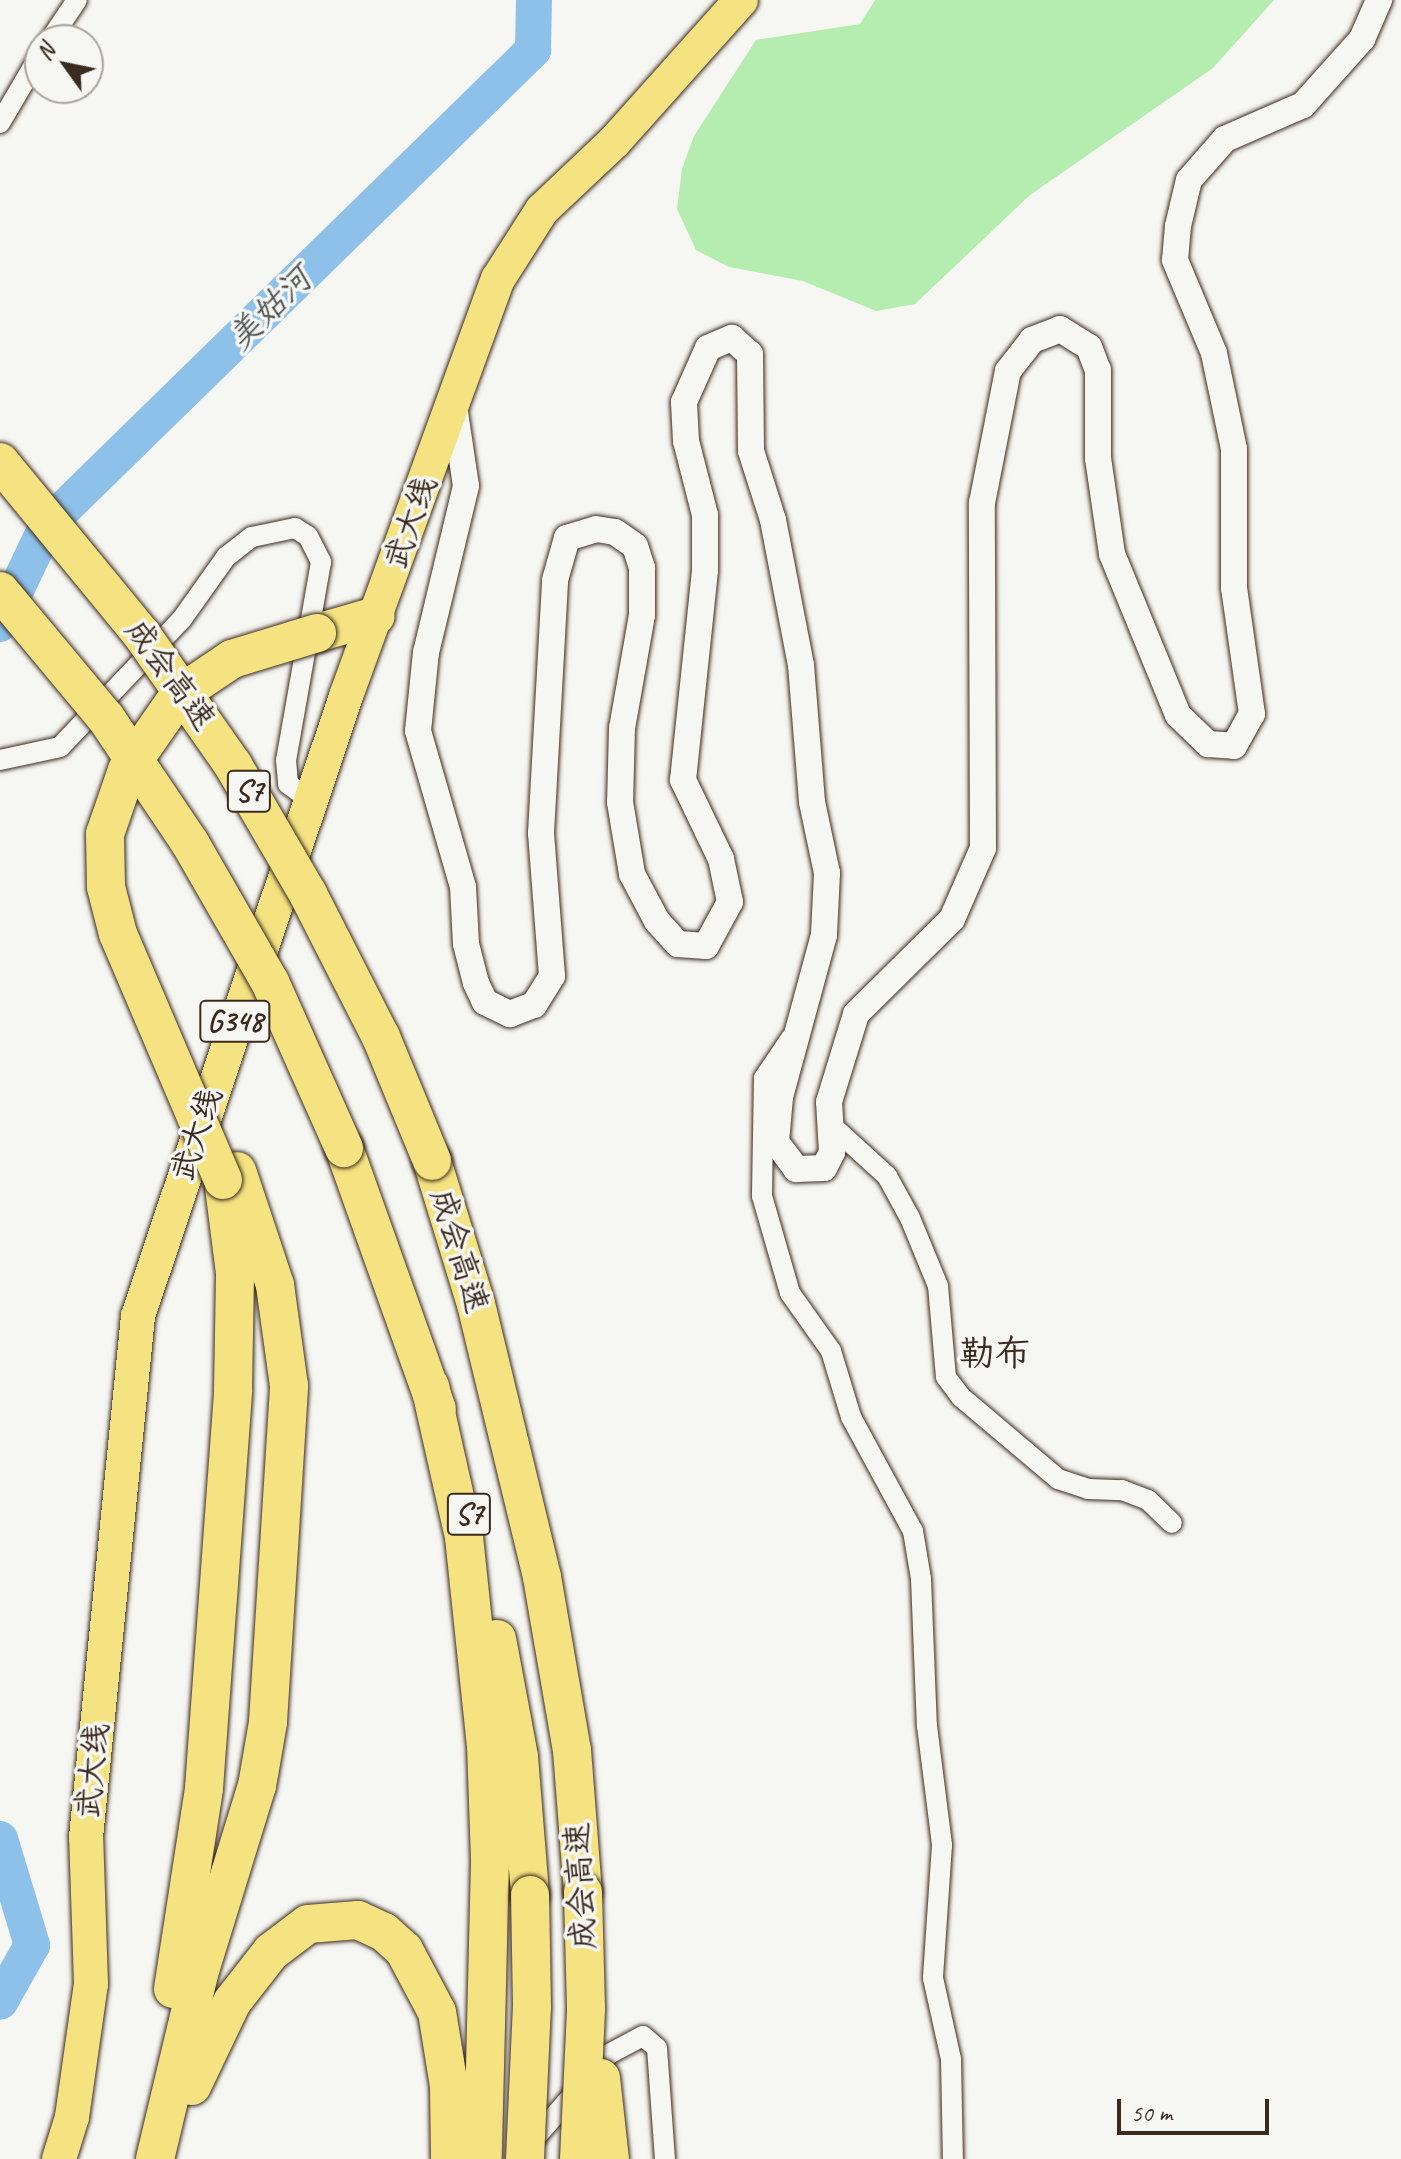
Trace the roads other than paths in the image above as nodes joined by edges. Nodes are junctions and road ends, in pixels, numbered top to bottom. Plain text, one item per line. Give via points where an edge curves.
1 (77, 0) edge
2 (741, 0) edge
3 (1379, 0) edge
4 (61, 24) edge
5 (24, 82) edge
6 (0, 123) edge
7 (453, 396) junction
8 (0, 462) edge
9 (0, 591) edge
10 (376, 616) junction
11 (0, 760) edge
12 (310, 800) junction
13 (795, 1031) junction
14 (831, 1125) junction
15 (230, 1176) junction
16 (430, 1386) junction
17 (1172, 1523) dead end
18 (583, 1908) junction
19 (59, 2159) edge
20 (132, 2159) edge
21 (155, 2159) edge
22 (164, 2159) edge
23 (450, 2159) edge
24 (483, 2159) edge
25 (517, 2159) edge
26 (525, 2159) edge
27 (579, 2159) edge
28 (610, 2159) edge
29 (665, 2159) edge
30 (953, 2159) edge

1 - 4 street
2 - 7 highway, 武大线 / G348 via 615,141 542,210 498,279
3 - 14 street via 1362,39 1303,105 1225,139 1189,180 1178,226 1175,260 1214,353 1234,449 1234,588 1252,714 1234,746 1208,744 1178,715 1112,554 1098,458 1098,370 1089,347 1060,329 1032,340 1008,371 982,503 983,848 952,919 856,1014 829,1102
5 - 6 street
7 - 10 highway, 武大线 / G348 via 423,497
7 - 13 street via 466,486 426,652 418,731 463,887 466,944 476,983 485,1002 510,1014 534,1005 552,976 541,833 555,580 567,538 596,529 615,532 635,546 642,568 642,615 622,743 620,802 632,874 657,921 678,944 706,946 730,902 721,859 683,780 705,570 705,515 686,441 684,402 708,348 732,338 750,354 751,451 773,520 801,665 812,802 827,873 824,935
8 - 18 highway, 成会高速 / S7, bridge via 134,625 233,765 308,894 381,1037 432,1161 476,1304 542,1577 572,1750
9 - 16 highway, 成会高速 / S7, bridge via 106,718 190,843 270,982 344,1148
10 - 12 highway, 武大线 / G348
10 - 15 highway, bridge via 232,659 199,677 160,716 112,805 104,863 111,911
11 - 12 street via 60,747 182,619 226,557 252,537 295,528 308,536 321,562 286,760 288,784
12 - 19 highway, 武大线 / G348 via 138,1316 86,1837 91,1984 72,2117
13 - 14 street via 776,1142 796,1169 824,1168 832,1152
13 - 30 street via 764,1078 762,1196 790,1293 831,1351 851,1417 913,1531 942,1845 933,1978 951,2059
14 - 17 street via 887,1176 910,1218 938,1286 946,1377 961,1397 1058,1479 1148,1500
15 - 20 highway via 234,1344 204,1788 177,1969
15 - 21 highway via 275,1285 289,1386 268,1722 257,1786 199,1974
16 - 24 highway via 464,1537 486,1745 489,1901
16 - 26 highway, 成会高速 / S7, bridge via 466,1497 511,1707 530,1895 532,2007
18 - 27 highway, 成会高速 / S7, bridge
18 - 28 highway, bridge
22 - 23 highway via 213,2037 254,1970 308,1924 358,1920 394,1939 433,2003 446,2055
25 - 29 street via 609,2054 643,2036 657,2048

